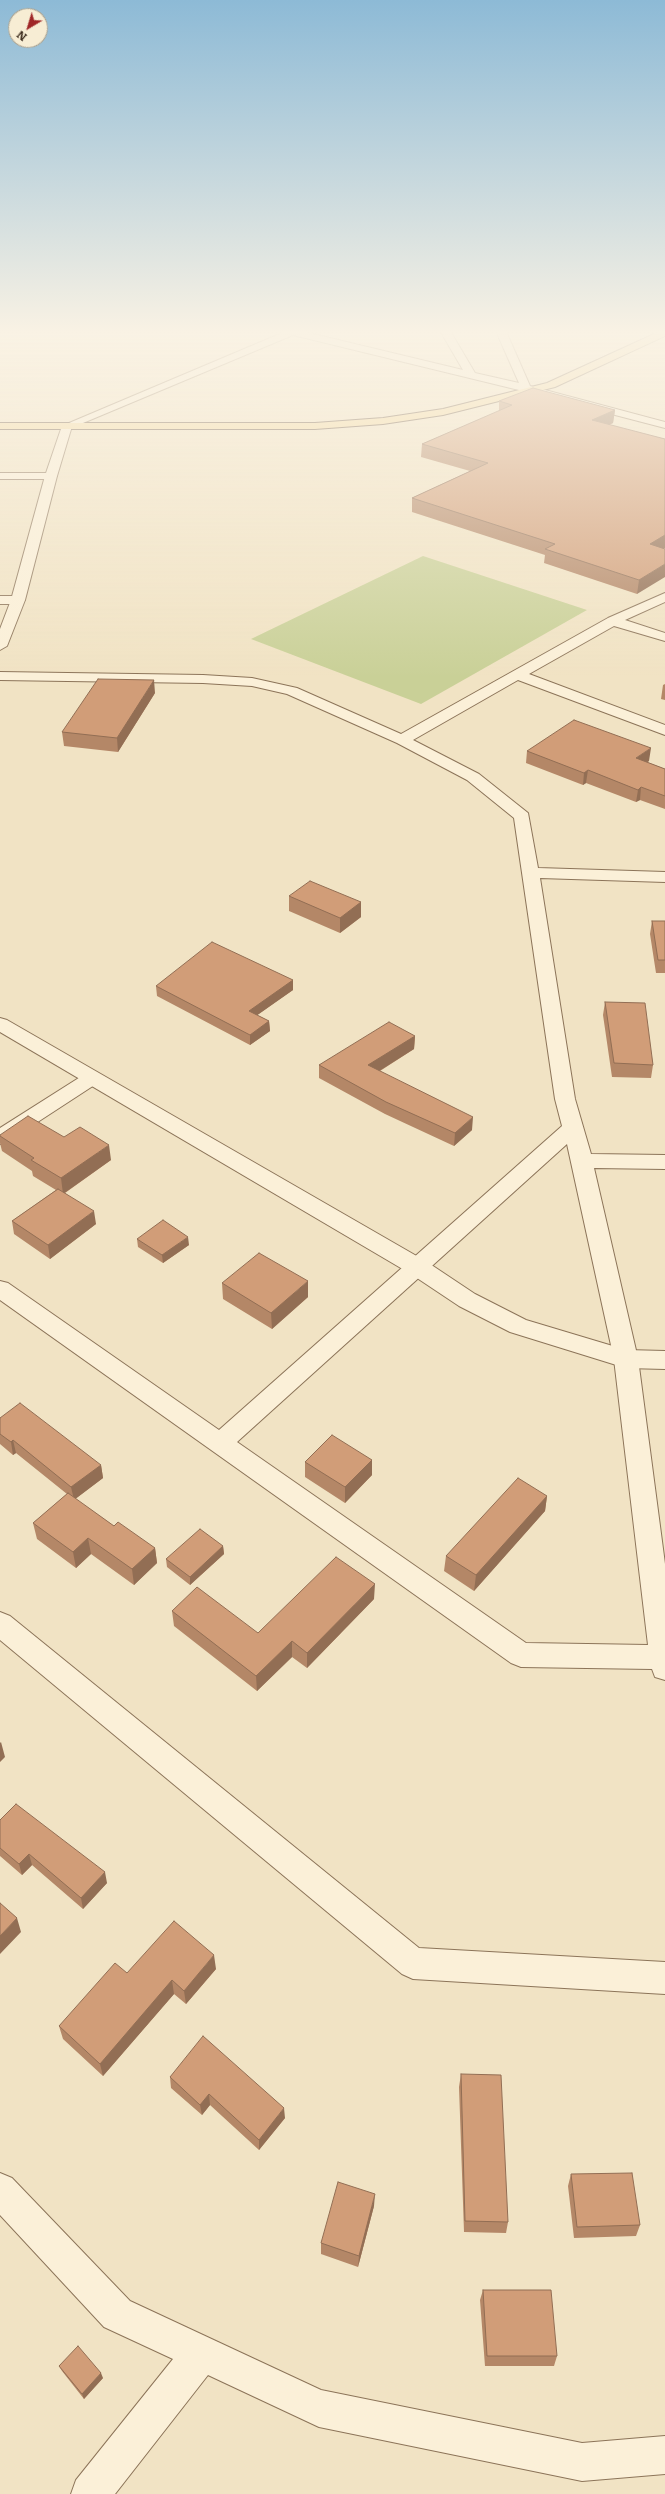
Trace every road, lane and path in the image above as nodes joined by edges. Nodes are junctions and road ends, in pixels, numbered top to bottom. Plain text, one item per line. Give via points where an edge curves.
1 (61, 445) edge
2 (0, 476) edge
3 (51, 476) junction
4 (665, 597) edge
5 (0, 600) edge
6 (18, 600) junction
7 (613, 621) junction
8 (665, 637) edge
9 (0, 646) edge
10 (517, 675) junction
11 (0, 676) edge
12 (665, 730) edge
13 (402, 740) junction
14 (532, 873) junction
15 (665, 878) edge
16 (0, 1024) edge
17 (92, 1078) junction
18 (573, 1128) junction
19 (0, 1137) edge
20 (582, 1161) junction
21 (665, 1162) edge
22 (418, 1268) junction
23 (2, 1294) edge
24 (626, 1359) junction
25 (665, 1360) edge
26 (220, 1443) junction
27 (0, 1624) edge
28 (665, 1661) edge
29 (665, 1978) edge
30 (0, 2190) edge
31 (202, 2353) junction
32 (665, 2456) edge
33 (90, 2494) edge

1 - 3 street
2 - 3 street
3 - 6 street
4 - 7 street
5 - 6 street
6 - 9 street
7 - 8 street
7 - 10 street
10 - 12 street
10 - 13 street
11 - 13 street via 252,682 292,691
13 - 14 street via 473,777 522,816
14 - 15 street
14 - 18 street via 565,1099
16 - 17 street
17 - 19 street
17 - 22 street
18 - 20 street
18 - 22 street
20 - 21 street
20 - 24 street
22 - 24 street via 467,1300 518,1326
22 - 26 street
23 - 26 street
24 - 25 street
24 - 28 street
26 - 28 street via 521,1655
27 - 29 street via 413,1963
30 - 31 street via 117,2314
31 - 32 street via 319,2408 582,2462
31 - 33 street

